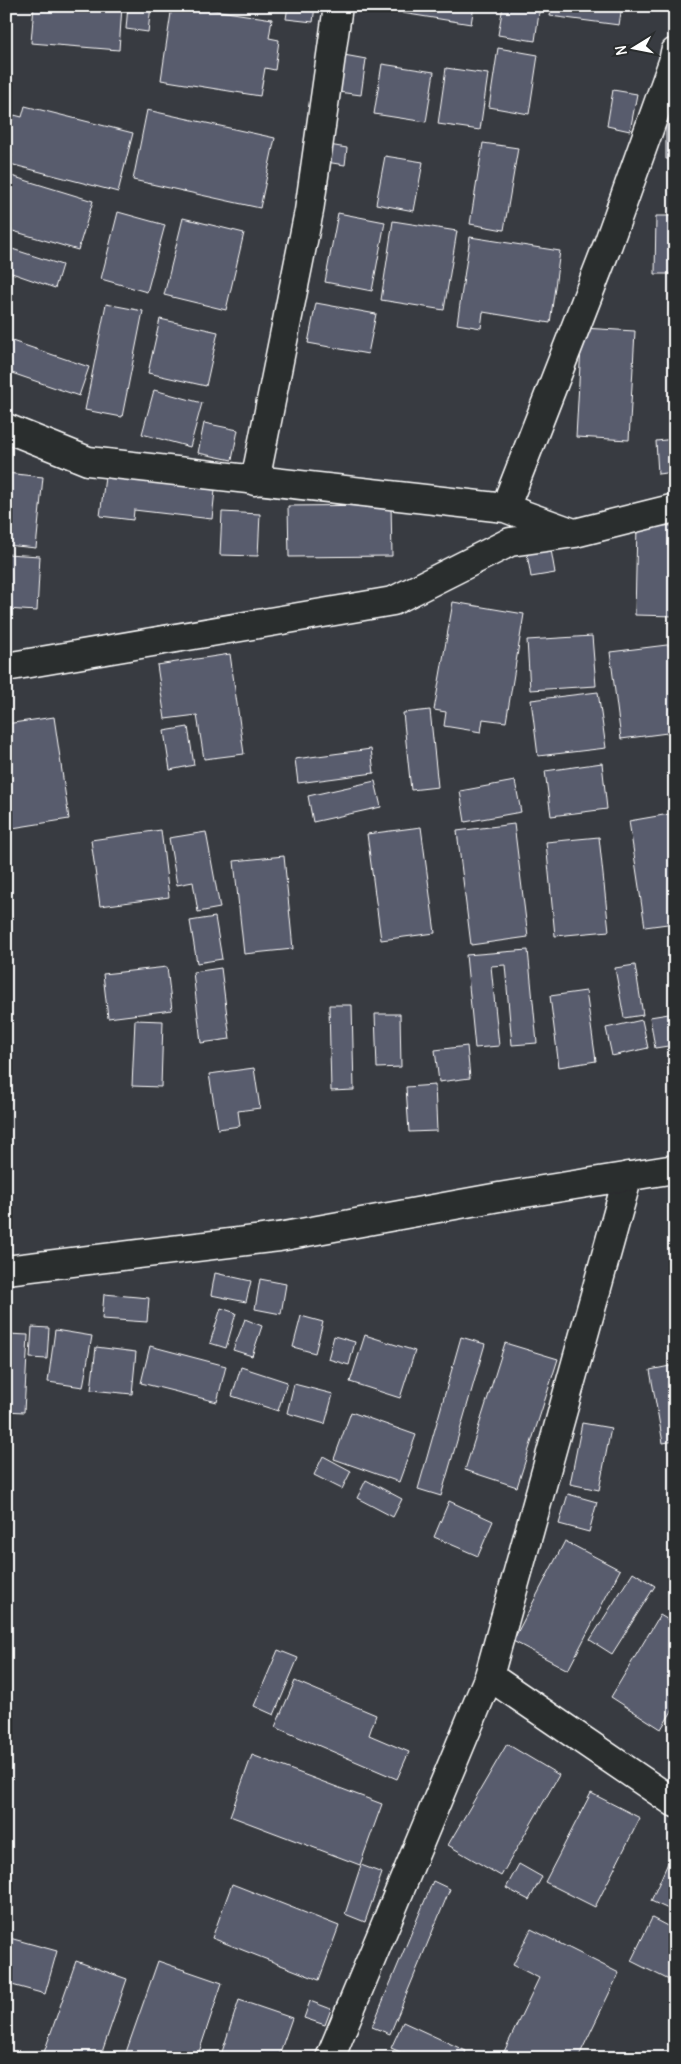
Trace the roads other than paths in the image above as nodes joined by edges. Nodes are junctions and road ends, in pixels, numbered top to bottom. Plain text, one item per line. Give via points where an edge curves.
1 (338, 6) edge
2 (675, 52) edge
3 (6, 428) edge
4 (255, 481) junction
5 (505, 508) junction
6 (675, 508) edge
7 (575, 533) junction
8 (6, 667) edge
9 (675, 1169) edge
10 (628, 1176) junction
11 (6, 1270) edge
12 (489, 1676) junction
13 (675, 1803) edge
14 (333, 2057) edge

1 - 4 street via 309,212
2 - 5 street via 608,244
3 - 4 street via 88,461
4 - 5 street
5 - 7 street
6 - 7 street
7 - 8 street via 510,542 393,601
9 - 10 street
10 - 11 street via 279,1237
10 - 12 street
12 - 13 street
12 - 14 street

